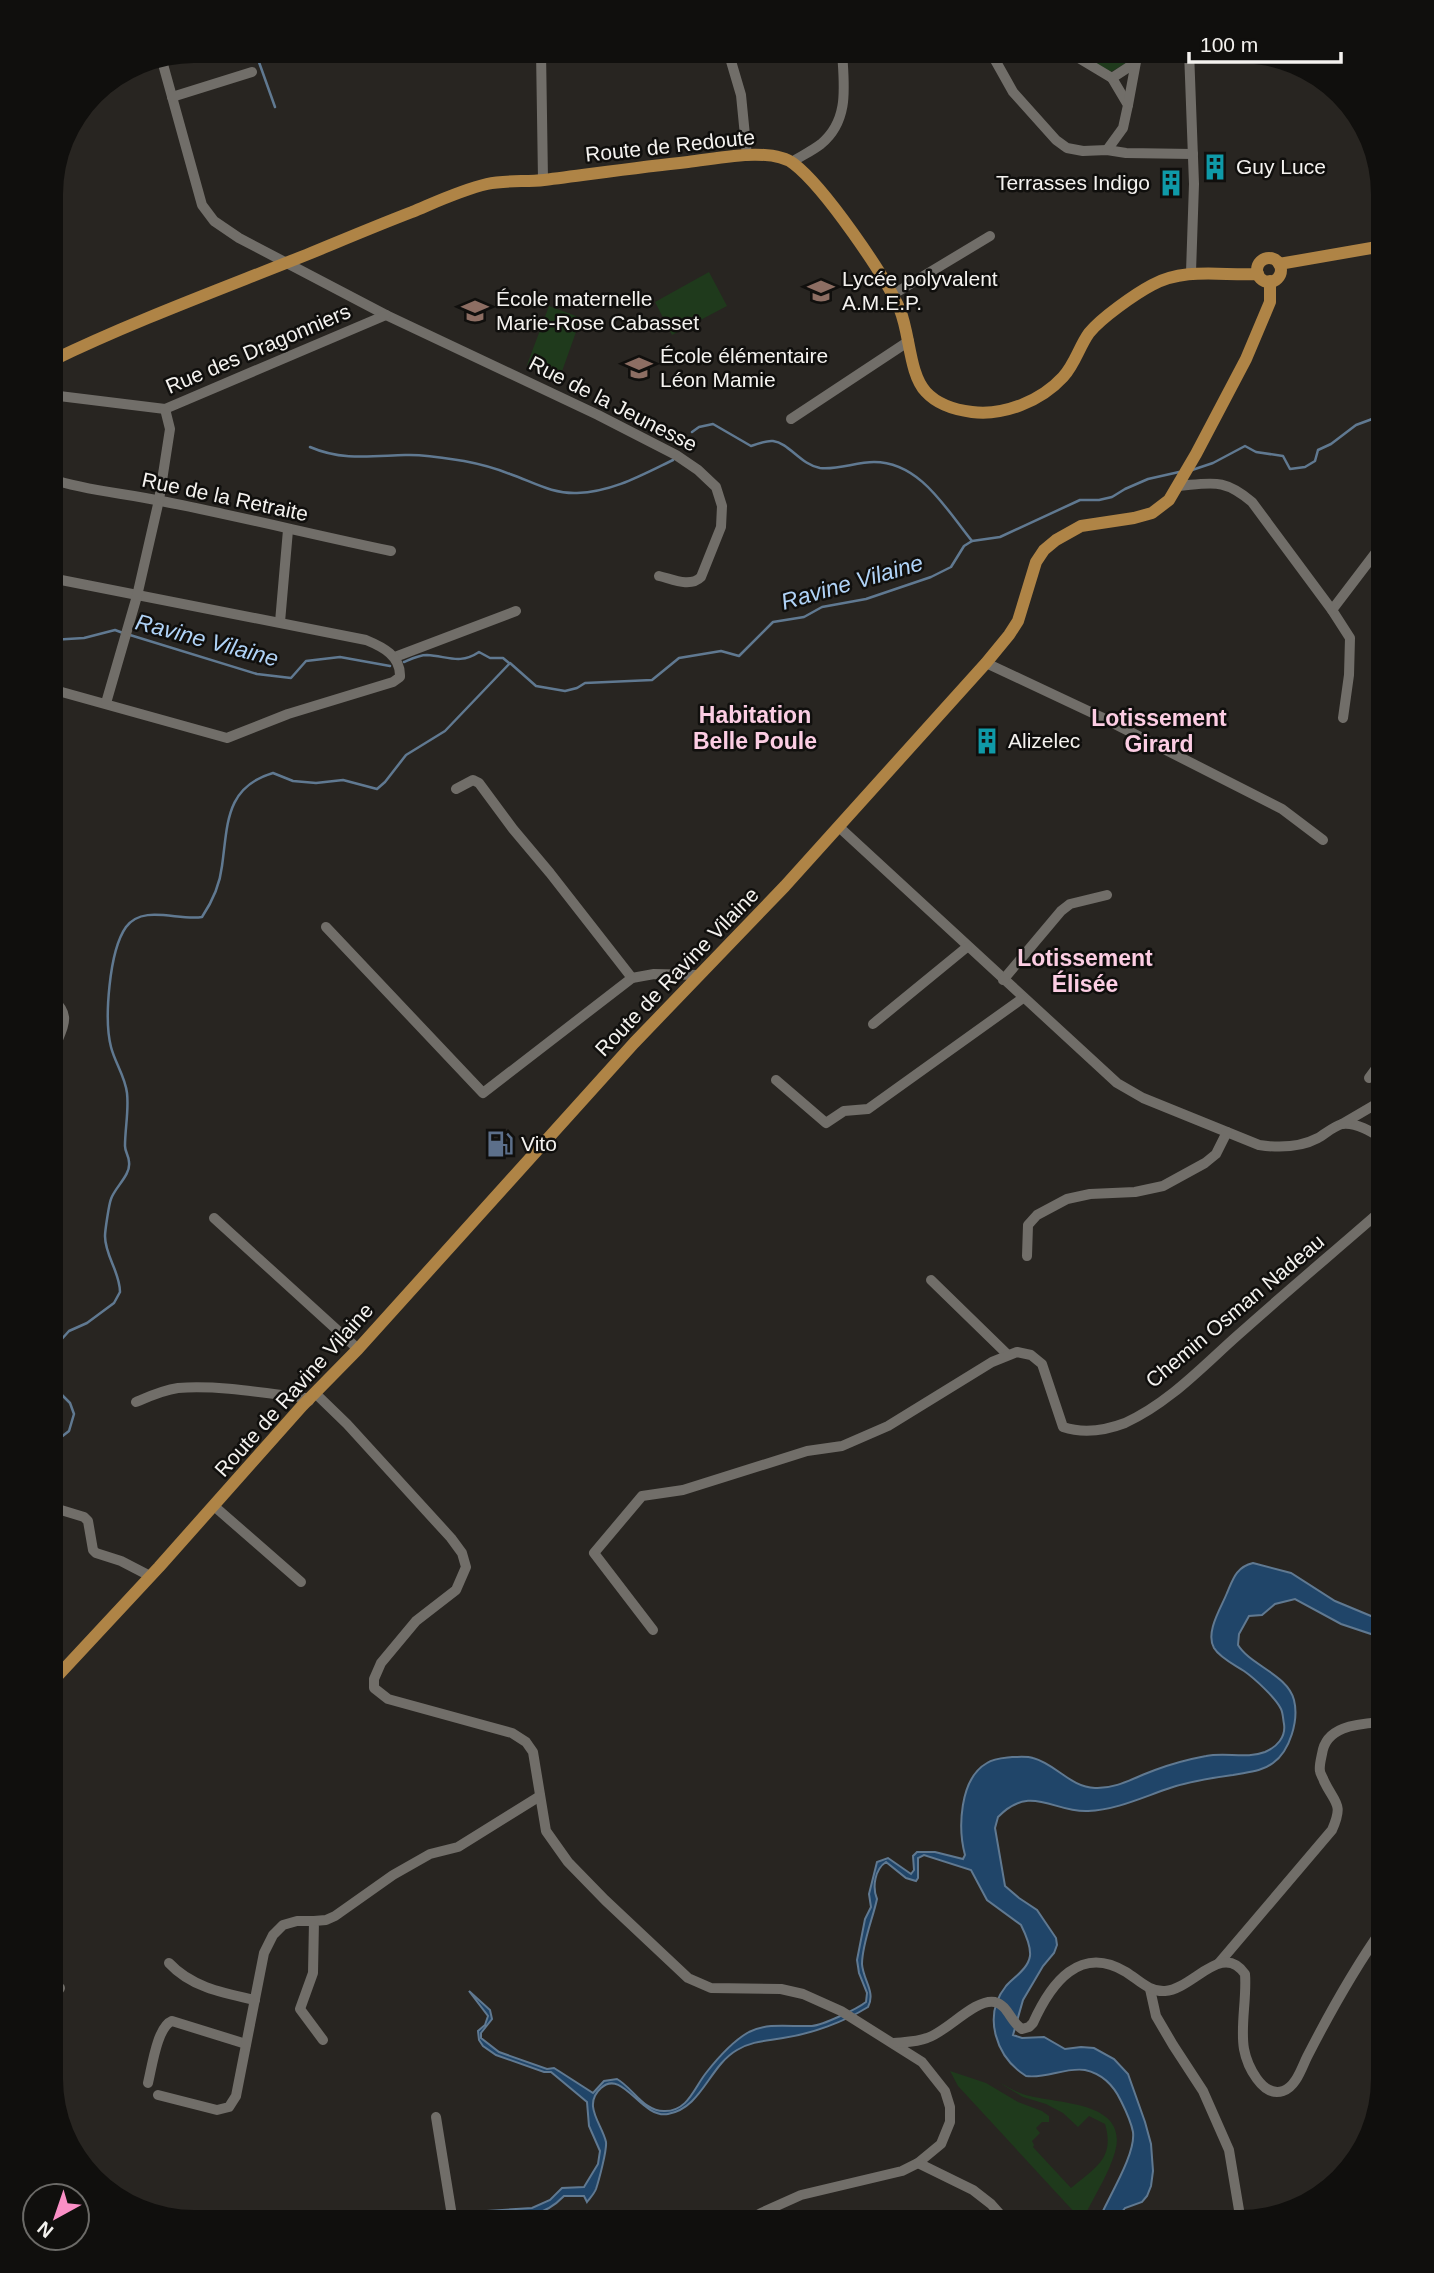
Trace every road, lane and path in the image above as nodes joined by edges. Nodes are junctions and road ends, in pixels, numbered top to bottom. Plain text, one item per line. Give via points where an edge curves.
1 (541, 63) edge
2 (733, 63) edge
3 (842, 63) edge
4 (997, 63) edge
5 (1094, 63) edge
6 (1128, 63) edge
7 (1135, 63) edge
8 (1190, 63) edge
9 (164, 67) edge
10 (252, 72) dead end
11 (1112, 78) junction
12 (172, 97) junction
13 (1128, 105) junction
14 (1107, 150) junction
15 (1194, 154) junction
16 (747, 156) junction
17 (792, 162) junction
18 (543, 180) junction
19 (990, 236) dead end
20 (1371, 248) edge
21 (288, 262) junction
22 (1279, 264) junction
23 (1191, 272) junction
24 (1264, 278) junction
25 (892, 295) junction
26 (386, 315) junction
27 (909, 341) junction
28 (63, 356) edge
29 (63, 397) edge
30 (165, 410) junction
31 (791, 419) dead end
32 (63, 483) edge
33 (1180, 483) junction
34 (159, 500) junction
35 (288, 530) junction
36 (391, 551) dead end
37 (1371, 559) edge
38 (659, 576) dead end
39 (63, 581) edge
40 (137, 596) junction
41 (1332, 610) junction
42 (516, 611) dead end
43 (280, 622) junction
44 (395, 657) junction
45 (986, 663) junction
46 (63, 692) edge
47 (106, 703) junction
48 (1343, 718) dead end
49 (456, 789) dead end
50 (839, 827) junction
51 (1323, 840) dead end
52 (1107, 895) dead end
53 (326, 928) dead end
54 (967, 947) junction
55 (698, 975) junction
56 (632, 978) junction
57 (1003, 980) junction
58 (1023, 998) junction
59 (873, 1024) dead end
60 (1371, 1074) edge
61 (1368, 1078) dead end
62 (776, 1080) dead end
63 (1371, 1107) edge
64 (1342, 1124) junction
65 (1227, 1132) junction
66 (1371, 1132) edge
67 (214, 1218) dead end
68 (1371, 1219) edge
69 (1027, 1256) dead end
70 (931, 1280) dead end
71 (358, 1349) junction
72 (1008, 1355) junction
73 (312, 1397) junction
74 (136, 1402) dead end
75 (214, 1506) junction
76 (63, 1511) edge
77 (150, 1576) junction
78 (301, 1582) dead end
79 (653, 1630) dead end
80 (63, 1669) edge
81 (1371, 1723) edge
82 (540, 1796) junction
83 (314, 1921) junction
84 (1371, 1945) edge
85 (169, 1963) dead end
86 (1219, 1963) junction
87 (1150, 1989) junction
88 (254, 2000) junction
89 (323, 2040) dead end
90 (894, 2043) junction
91 (246, 2044) junction
92 (148, 2083) dead end
93 (158, 2095) dead end
94 (436, 2117) dead end
95 (918, 2163) junction
96 (451, 2210) edge
97 (767, 2210) edge
98 (996, 2210) edge
99 (1239, 2210) edge

1 - 18 street
2 - 16 street
3 - 17 street via 843,107 838,126 820,145
4 - 14 street via 1013,92 1056,140 1067,148
5 - 11 street
6 - 11 street
7 - 13 street
8 - 15 street
9 - 12 street, Rue de la Jeunesse
10 - 12 street
11 - 13 street
12 - 21 street, Rue de la Jeunesse via 202,205 214,222
13 - 14 street via 1123,128
14 - 15 street
15 - 23 street
16 - 17 main road, Route de Redoute via 774,156
16 - 18 main road, Route de Redoute
17 - 25 main road via 830,205
18 - 21 main road, Route de Redoute via 488,184
19 - 25 street
20 - 22 main road
21 - 26 street, Rue de la Jeunesse
21 - 28 main road, Route de Redoute
22 - 24 main road via 1280,275 1275,280
22 - 24 main road via 1270,258 1262,260 1258,266
23 - 24 main road
23 - 27 main road via 1168,277 1131,298 1089,334 1064,376 1048,390 1007,410 975,413 936,401 920,383
24 - 33 main road, Route de Ravine Vilaine via 1270,302 1262,324
25 - 27 main road
26 - 30 street, Rue des Dragonniers
26 - 38 street, Rue de la Jeunesse via 598,415 676,456 716,487 722,506 721,527 701,577 687,583
27 - 31 street
29 - 30 street
30 - 34 street, Rue des Dragonniers via 170,429
32 - 34 street, Rue de la Retraite
33 - 41 street via 1214,482 1236,488 1252,502
33 - 45 main road, Route de Ravine Vilaine via 1169,500 1152,513 1082,526 1044,550 1018,621
34 - 35 street, Rue de la Retraite
34 - 40 street, Rue des Dragonniers
35 - 36 street, Rue de la Retraite
35 - 43 street
37 - 41 street
39 - 40 street
40 - 43 street
40 - 47 street, Rue des Dragonniers
41 - 48 street via 1350,638
42 - 44 street
43 - 44 street via 366,640
44 - 47 street via 400,677 393,681 227,738
45 - 50 main road, Route de Ravine Vilaine
45 - 51 street via 1282,810
46 - 47 street
49 - 56 street via 474,780 479,783
50 - 54 street
50 - 55 main road, Route de Ravine Vilaine
52 - 57 street via 1070,904 1061,911
53 - 56 street via 483,1093
54 - 57 street
54 - 59 street
55 - 56 street
55 - 71 main road, Route de Ravine Vilaine
57 - 58 street
58 - 62 street via 868,1109 845,1111 826,1124
58 - 65 street via 1117,1083
60 - 61 street
63 - 64 street
64 - 65 street via 1294,1146 1259,1145
64 - 66 street
65 - 69 street via 1216,1154 1163,1186 1067,1199 1037,1215 1028,1224
67 - 71 street
68 - 72 street, Chemin Osman Nadeau via 1178,1390 1127,1422 1079,1432 1063,1427 1042,1364 1031,1354
70 - 72 street
71 - 73 main road, Route de Ravine Vilaine
72 - 79 street via 888,1426 842,1446 807,1451 683,1490 642,1496 594,1553
73 - 74 street via 179,1388
73 - 75 main road, Route de Ravine Vilaine
73 - 82 street via 347,1424 451,1538 466,1567 456,1590 416,1621 381,1663 374,1688 388,1699 512,1733 526,1742 533,1752
75 - 77 main road, Route de Ravine Vilaine
75 - 78 street
76 - 77 street via 88,1521 96,1553
77 - 80 main road, Route de Ravine Vilaine
81 - 86 street via 1344,1728 1327,1740 1320,1770 1338,1809 1332,1830
82 - 83 street via 458,1847 430,1854 393,1875 335,1916
82 - 90 street via 546,1831 568,1862 688,1978 711,1988 781,1989 803,1994
83 - 88 street via 278,1928 264,1953
83 - 89 street via 313,1973 300,2009
84 - 86 street via 1294,2083 1283,2091 1270,2091 1250,2066 1243,2048 1245,1974 1239,1966
85 - 88 street via 195,1983
86 - 87 street via 1180,1987
87 - 90 street via 1104,1962 1087,1962 1058,1982 1029,2027 1015,2025 1006,2009 990,2002 926,2039
87 - 99 street via 1156,2015 1203,2091 1229,2150
88 - 91 street
90 - 95 street via 922,2062 945,2091 950,2106 950,2122 941,2144
91 - 92 street via 172,2021 161,2033
91 - 93 street via 236,2096 229,2107 217,2110
94 - 96 street
95 - 97 street via 902,2171 801,2194
95 - 98 street via 973,2190

